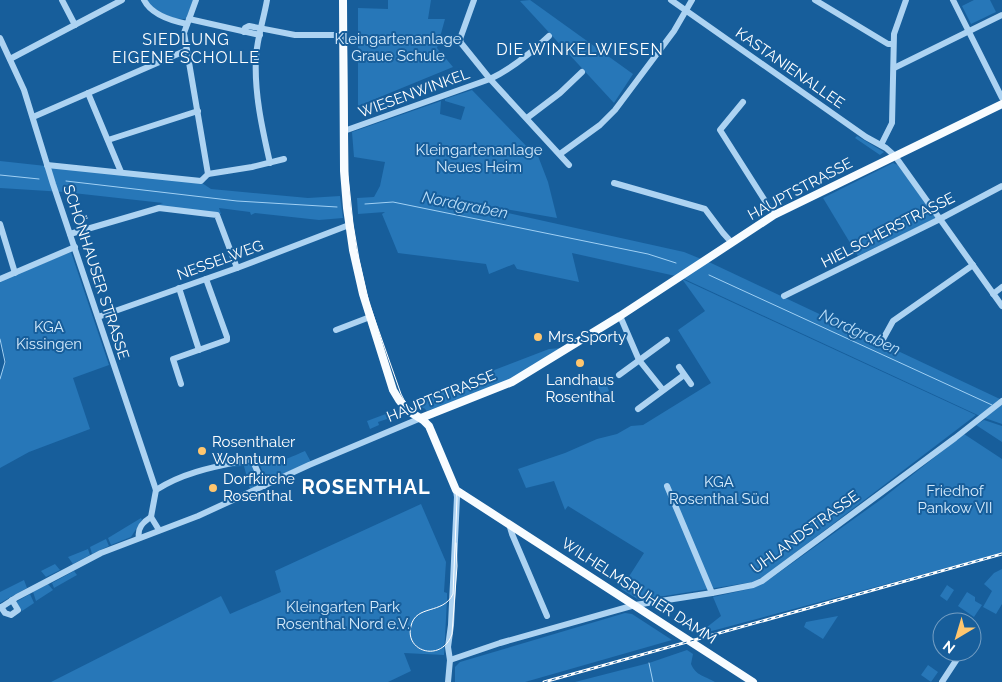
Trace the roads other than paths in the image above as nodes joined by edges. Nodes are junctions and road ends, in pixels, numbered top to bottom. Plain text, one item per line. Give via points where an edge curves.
1 (62, 0) edge
2 (122, 0) edge
3 (144, 0) edge
4 (196, 0) edge
5 (267, 0) edge
6 (343, 0) edge
7 (474, 0) edge
8 (671, 0) edge
9 (692, 0) edge
10 (815, 0) edge
11 (906, 0) edge
12 (953, 0) edge
13 (686, 10) junction
14 (1002, 15) edge
15 (188, 22) junction
16 (75, 25) junction
17 (969, 31) junction
18 (261, 32) junction
19 (343, 35) junction
20 (549, 36) dead end
21 (0, 38) edge
22 (894, 44) junction
23 (188, 50) junction
24 (10, 59) junction
25 (894, 68) junction
26 (582, 72) dead end
27 (490, 80) junction
28 (88, 93) junction
29 (1002, 98) edge
30 (743, 102) dead end
31 (1002, 104) edge
32 (198, 111) junction
33 (33, 117) junction
34 (528, 118) junction
35 (344, 131) junction
36 (108, 140) junction
37 (881, 145) junction
38 (560, 154) junction
39 (895, 156) junction
40 (284, 158) dead end
41 (270, 163) junction
42 (47, 165) junction
43 (569, 165) dead end
44 (121, 172) junction
45 (208, 174) junction
46 (614, 183) dead end
47 (1002, 186) edge
48 (774, 215) junction
49 (940, 219) junction
50 (0, 224) edge
51 (349, 225) junction
52 (70, 234) junction
53 (732, 243) junction
54 (75, 247) junction
55 (973, 266) junction
56 (237, 268) junction
57 (15, 273) junction
58 (0, 279) edge
59 (206, 279) junction
60 (1002, 287) edge
61 (178, 288) junction
62 (993, 294) junction
63 (784, 296) dead end
64 (1002, 306) edge
65 (620, 316) junction
66 (98, 317) junction
67 (370, 317) junction
68 (336, 330) dead end
69 (667, 340) dead end
70 (882, 341) dead end
71 (199, 350) junction
72 (639, 360) junction
73 (680, 367) dead end
74 (619, 375) dead end
75 (684, 375) junction
76 (181, 384) dead end
77 (691, 384) dead end
78 (663, 390) junction
79 (1002, 400) edge
80 (638, 409) dead end
81 (421, 418) junction
82 (264, 486) junction
83 (667, 486) dead end
84 (156, 490) junction
85 (456, 490) junction
86 (151, 515) junction
87 (509, 524) junction
88 (159, 530) junction
89 (139, 538) junction
90 (712, 593) junction
91 (12, 600) junction
92 (635, 605) junction
93 (0, 608) edge
94 (547, 616) dead end
95 (450, 660) junction
96 (955, 662) edge
97 (448, 682) edge
98 (753, 682) edge
99 (942, 682) edge

1 - 16 street
2 - 16 street
3 - 15 street via 167,18
4 - 15 street
5 - 18 street
6 - 19 main road
7 - 27 street, WIESENWINKEL via 460,38
8 - 13 street, KASTANIENALLEE
9 - 13 street
10 - 22 street via 888,44
11 - 22 street via 894,34
12 - 17 street
13 - 37 street, KASTANIENALLEE
13 - 38 street via 615,110 600,126
14 - 17 street
15 - 18 street via 244,32 249,26
15 - 23 street via 184,33
16 - 24 street
17 - 25 street
17 - 29 street
18 - 19 street
18 - 41 street via 256,80
19 - 35 main road
20 - 27 street via 528,56
21 - 24 street, SCHÖNHAUSER STRASSE
22 - 25 street
23 - 28 street
23 - 32 street
24 - 33 street, SCHÖNHAUSER STRASSE
25 - 37 street via 892,122
26 - 34 street
27 - 34 street
27 - 35 street, WIESENWINKEL
28 - 33 street
28 - 36 street
30 - 48 street via 720,130
31 - 39 main road, HAUPTSTRASSE
32 - 36 street
32 - 45 street
33 - 42 street, SCHÖNHAUSER STRASSE
34 - 38 street
35 - 51 main road
36 - 44 street
37 - 39 street, KASTANIENALLEE
38 - 43 street
39 - 48 main road, HAUPTSTRASSE
39 - 49 street, KASTANIENALLEE
40 - 41 street
41 - 45 street
42 - 44 street
42 - 52 street, SCHÖNHAUSER STRASSE
44 - 45 street via 201,181
46 - 53 street via 705,209
47 - 49 street, HIELSCHERSTRASSE
48 - 53 main road, HAUPTSTRASSE
49 - 55 street, KASTANIENALLEE
49 - 63 street, HIELSCHERSTRASSE
50 - 57 street
51 - 56 street, NESSELWEG
51 - 67 main road
52 - 54 street, SCHÖNHAUSER STRASSE
52 - 56 street via 159,208 217,215
53 - 65 main road, HAUPTSTRASSE
54 - 57 street
54 - 66 street, SCHÖNHAUSER STRASSE
55 - 62 street, KASTANIENALLEE
55 - 70 street via 893,321
56 - 59 street, NESSELWEG
57 - 58 street
59 - 61 street, NESSELWEG
59 - 71 street via 227,337 225,342
60 - 62 street
61 - 66 street, NESSELWEG
61 - 71 street
62 - 64 street, KASTANIENALLEE
65 - 72 street
65 - 81 main road, HAUPTSTRASSE via 512,382
66 - 84 street, SCHÖNHAUSER STRASSE
67 - 68 street
67 - 81 main road via 397,398 408,411
69 - 72 street
71 - 76 street via 173,359
72 - 74 street
72 - 78 street
73 - 75 street
75 - 77 street
75 - 78 street
78 - 80 street
79 - 90 street, UHLANDSTRASSE via 770,576 753,585
81 - 82 street, HAUPTSTRASSE
81 - 85 main road via 429,426
82 - 84 street via 252,459 194,472
82 - 88 street, HAUPTSTRASSE
83 - 90 street
84 - 86 street, SCHÖNHAUSER STRASSE
85 - 87 main road, WILHELMSRUHER DAMM
85 - 95 street
86 - 88 street
86 - 89 street, SCHÖNHAUSER STRASSE via 140,528
87 - 92 main road, WILHELMSRUHER DAMM
87 - 94 street
88 - 89 street, HAUPTSTRASSE
89 - 91 street, HAUPTSTRASSE via 92,557
90 - 92 street, UHLANDSTRASSE
91 - 93 street, HAUPTSTRASSE
91 - 93 street, HAUPTSTRASSE via 18,610 11,615
92 - 95 street, UHLANDSTRASSE
92 - 98 main road, WILHELMSRUHER DAMM
95 - 97 street
96 - 99 street

